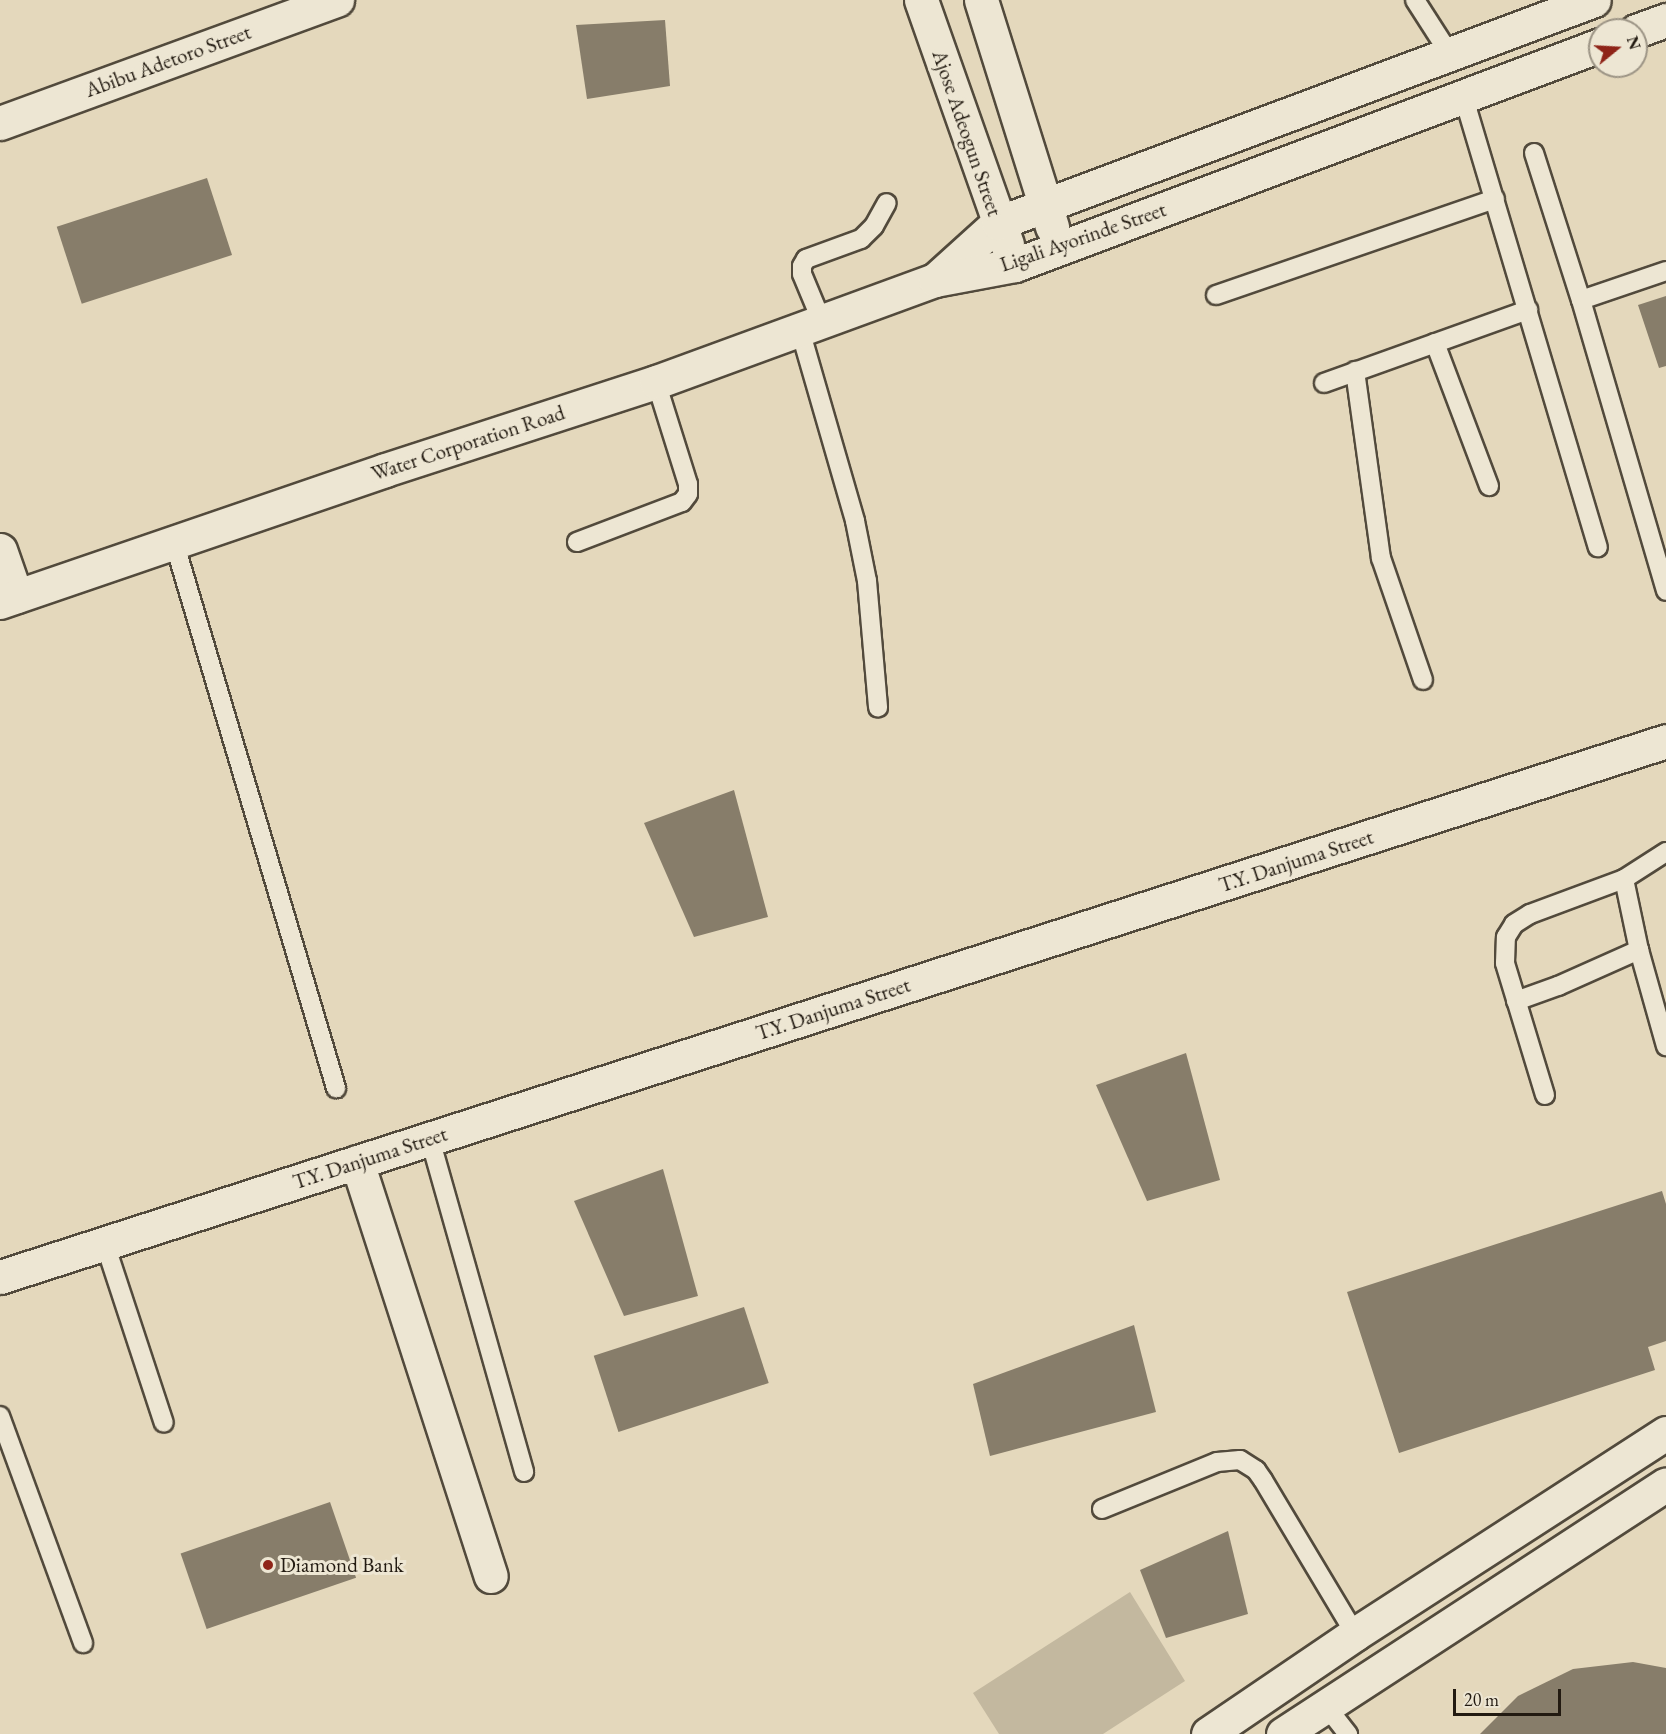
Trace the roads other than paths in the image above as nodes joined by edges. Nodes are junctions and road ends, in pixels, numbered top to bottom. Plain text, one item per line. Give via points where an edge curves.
1 (337, 0) edge
2 (921, 0) edge
3 (981, 0) edge
4 (1415, 0) edge
5 (1594, 0) edge
6 (1666, 20) edge
7 (1648, 27) edge
8 (1588, 49) edge
9 (1449, 53) junction
10 (1463, 94) junction
11 (0, 123) edge
12 (1534, 153) dead end
13 (1495, 200) junction
14 (887, 203) dead end
15 (1045, 206) junction
16 (998, 223) junction
17 (1059, 249) junction
18 (1016, 265) junction
19 (1666, 271) edge
20 (935, 280) junction
21 (1216, 295) dead end
22 (1581, 300) junction
23 (1528, 310) junction
24 (811, 326) junction
25 (1435, 343) junction
26 (1355, 371) junction
27 (656, 382) junction
28 (1324, 383) dead end
29 (1489, 486) dead end
30 (174, 542) junction
31 (577, 542) dead end
32 (1598, 547) dead end
33 (0, 550) edge
34 (1666, 591) edge
35 (8, 599) edge
36 (1423, 680) dead end
37 (878, 708) dead end
38 (1666, 741) edge
39 (1666, 852) edge
40 (1624, 879) junction
41 (1639, 950) junction
42 (1516, 1001) junction
43 (1666, 1046) edge
44 (336, 1088) dead end
45 (1545, 1095) dead end
46 (430, 1139) junction
47 (357, 1162) junction
48 (105, 1244) junction
49 (0, 1277) edge
50 (0, 1416) edge
51 (164, 1423) dead end
52 (1666, 1433) edge
53 (524, 1472) dead end
54 (1666, 1484) edge
55 (1102, 1509) dead end
56 (491, 1576) dead end
57 (1355, 1635) junction
58 (83, 1643) dead end
59 (1326, 1706) junction
60 (1208, 1734) edge
61 (1283, 1734) edge
62 (1348, 1734) edge

1 - 11 street, Abibu Adetoro Street
2 - 16 street, Ajose Adeogun Street
3 - 15 street
4 - 9 lane
5 - 9 street, Ligali Ayorinde Street
6 - 7 street
8 - 10 street, Ligali Ayorinde Street
9 - 15 street, Ligali Ayorinde Street
10 - 13 lane
10 - 17 street, Ligali Ayorinde Street
12 - 22 lane
13 - 21 lane
13 - 23 lane
14 - 24 lane via 861,239 807,259 802,266
15 - 16 street, Ligali Ayorinde Street
15 - 17 street
16 - 18 street, Ajose Adeogun Street
16 - 20 street, Ligali Ayorinde Street
17 - 18 street, Ligali Ayorinde Street
18 - 20 street, Ligali Ayorinde Street
19 - 22 lane
20 - 24 street, Water Corporation Road
22 - 34 lane
23 - 25 lane
23 - 32 lane
24 - 27 street, Water Corporation Road
24 - 37 lane via 867,581
25 - 26 lane
25 - 29 lane
26 - 28 lane
26 - 36 lane via 1381,558
27 - 30 street, Water Corporation Road
27 - 31 lane via 688,494 682,502
30 - 35 street, Water Corporation Road
30 - 44 lane
33 - 35 street
38 - 46 street, T.Y. Danjuma Street
39 - 40 lane
40 - 41 lane
40 - 42 lane via 1530,914 1514,924 1506,937 1505,963
41 - 42 lane
41 - 43 lane
42 - 45 lane
46 - 47 street, T.Y. Danjuma Street
46 - 53 lane
47 - 48 street, T.Y. Danjuma Street
47 - 56 street
48 - 49 street, T.Y. Danjuma Street
48 - 51 lane
50 - 58 lane
52 - 57 street
54 - 59 street
55 - 57 lane via 1218,1462 1240,1460 1263,1480
57 - 60 street
59 - 61 street
59 - 62 lane

